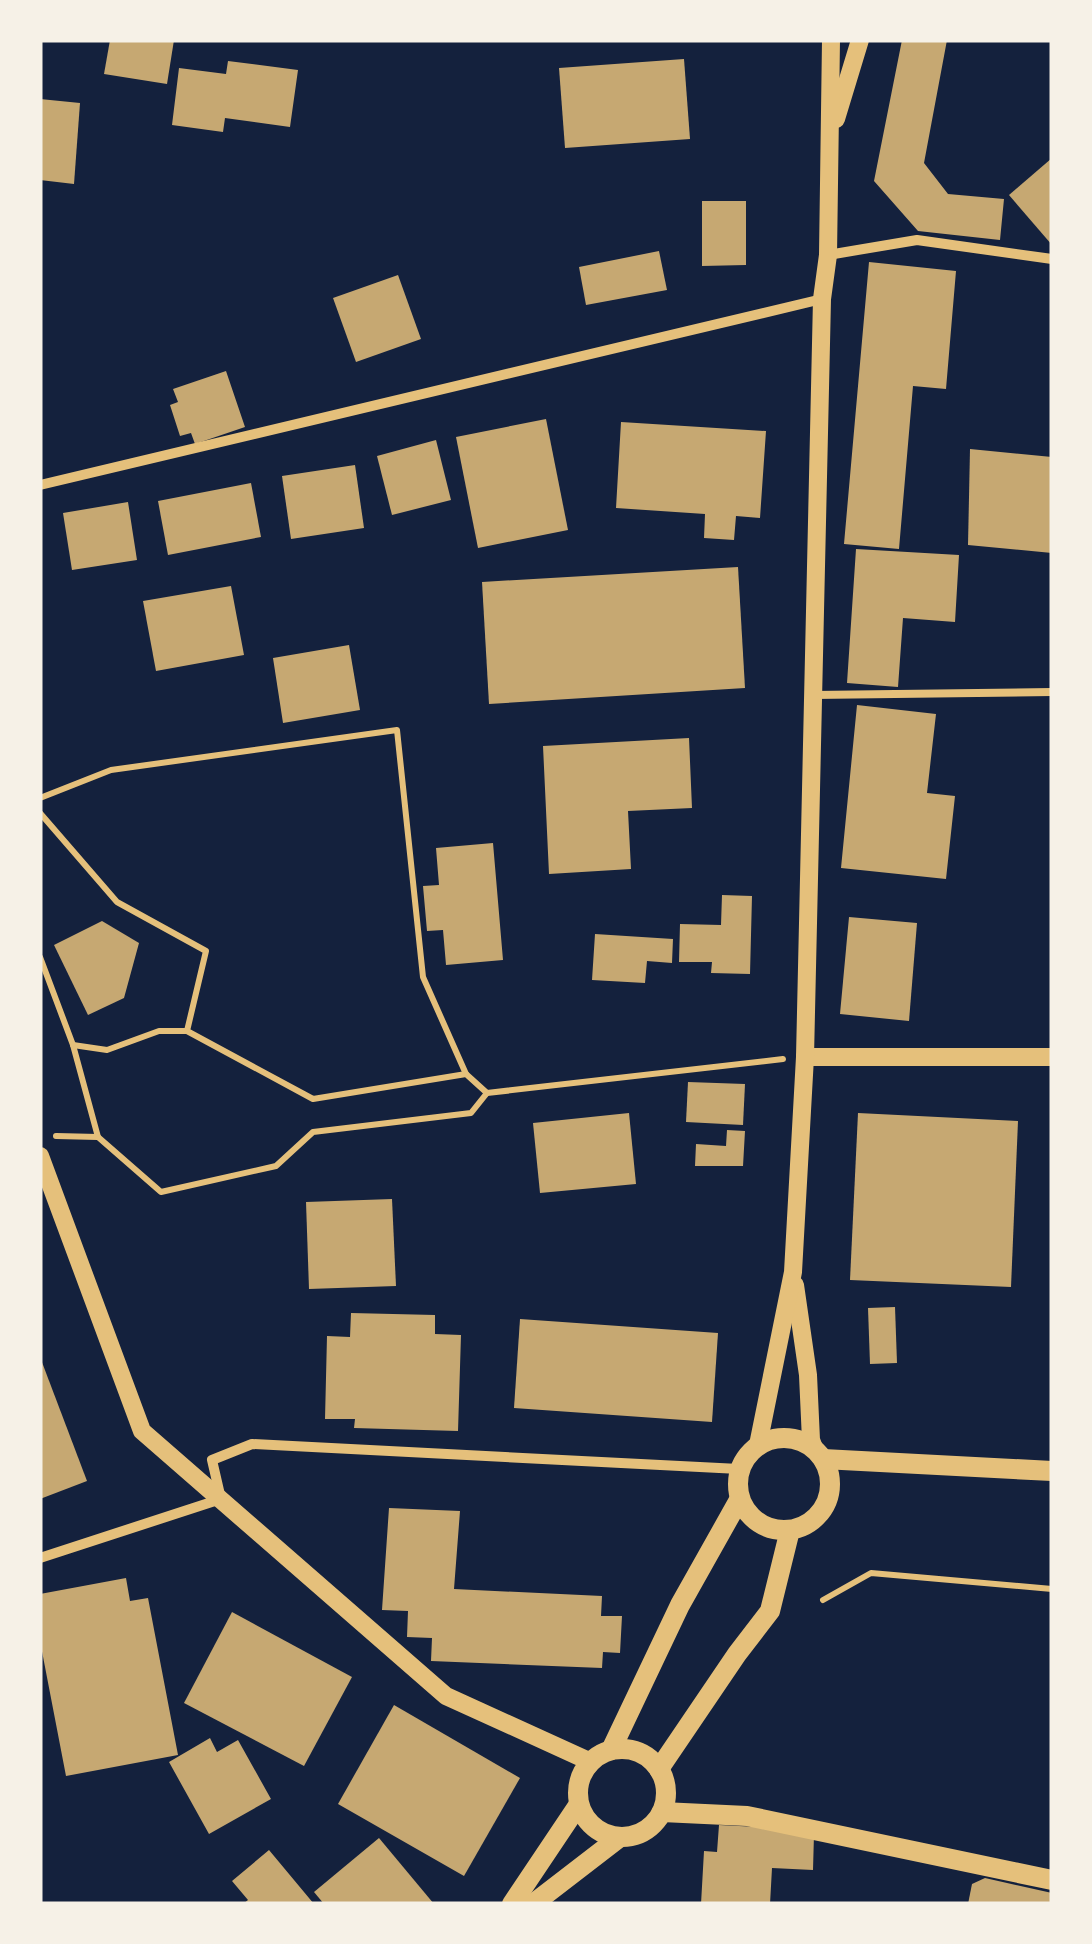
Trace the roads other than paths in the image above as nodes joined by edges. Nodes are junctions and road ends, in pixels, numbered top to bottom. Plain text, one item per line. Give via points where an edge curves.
1 (831, 40) edge
2 (860, 40) edge
3 (830, 138) junction
4 (828, 254) junction
5 (1052, 259) edge
6 (822, 299) junction
7 (40, 486) edge
8 (1052, 692) edge
9 (813, 695) junction
10 (804, 1057) junction
11 (1052, 1057) edge
12 (40, 1156) edge
13 (792, 1272) junction
14 (758, 1444) junction
15 (819, 1454) junction
16 (739, 1469) junction
17 (1052, 1471) edge
18 (222, 1500) junction
19 (740, 1500) junction
20 (790, 1530) junction
21 (40, 1558) edge
22 (612, 1750) junction
23 (590, 1762) junction
24 (659, 1769) junction
25 (579, 1804) junction
26 (662, 1812) junction
27 (620, 1837) junction
28 (1052, 1880) edge
29 (512, 1904) edge
30 (533, 1904) edge

1 - 3 street
2 - 3 street
3 - 4 street
4 - 5 street via 917,240
4 - 6 street
6 - 7 street
6 - 9 street
8 - 9 lane
9 - 10 street
10 - 11 street
10 - 13 street
12 - 18 street via 142,1431
13 - 14 street
13 - 15 street via 811,1440
14 - 15 main road via 786,1437
14 - 16 main road
15 - 17 main road
15 - 20 main road via 830,1488 826,1503
16 - 18 street via 252,1444 212,1460
16 - 19 main road
18 - 21 street
18 - 23 street via 446,1696
19 - 20 main road via 759,1524
19 - 22 main road via 680,1605
20 - 24 main road via 770,1611
22 - 23 main road
22 - 24 main road via 638,1752
23 - 25 main road via 579,1778
24 - 26 main road via 665,1783
25 - 27 main road via 594,1827
25 - 29 main road
26 - 27 main road via 644,1830
26 - 28 main road via 747,1816
27 - 30 main road

